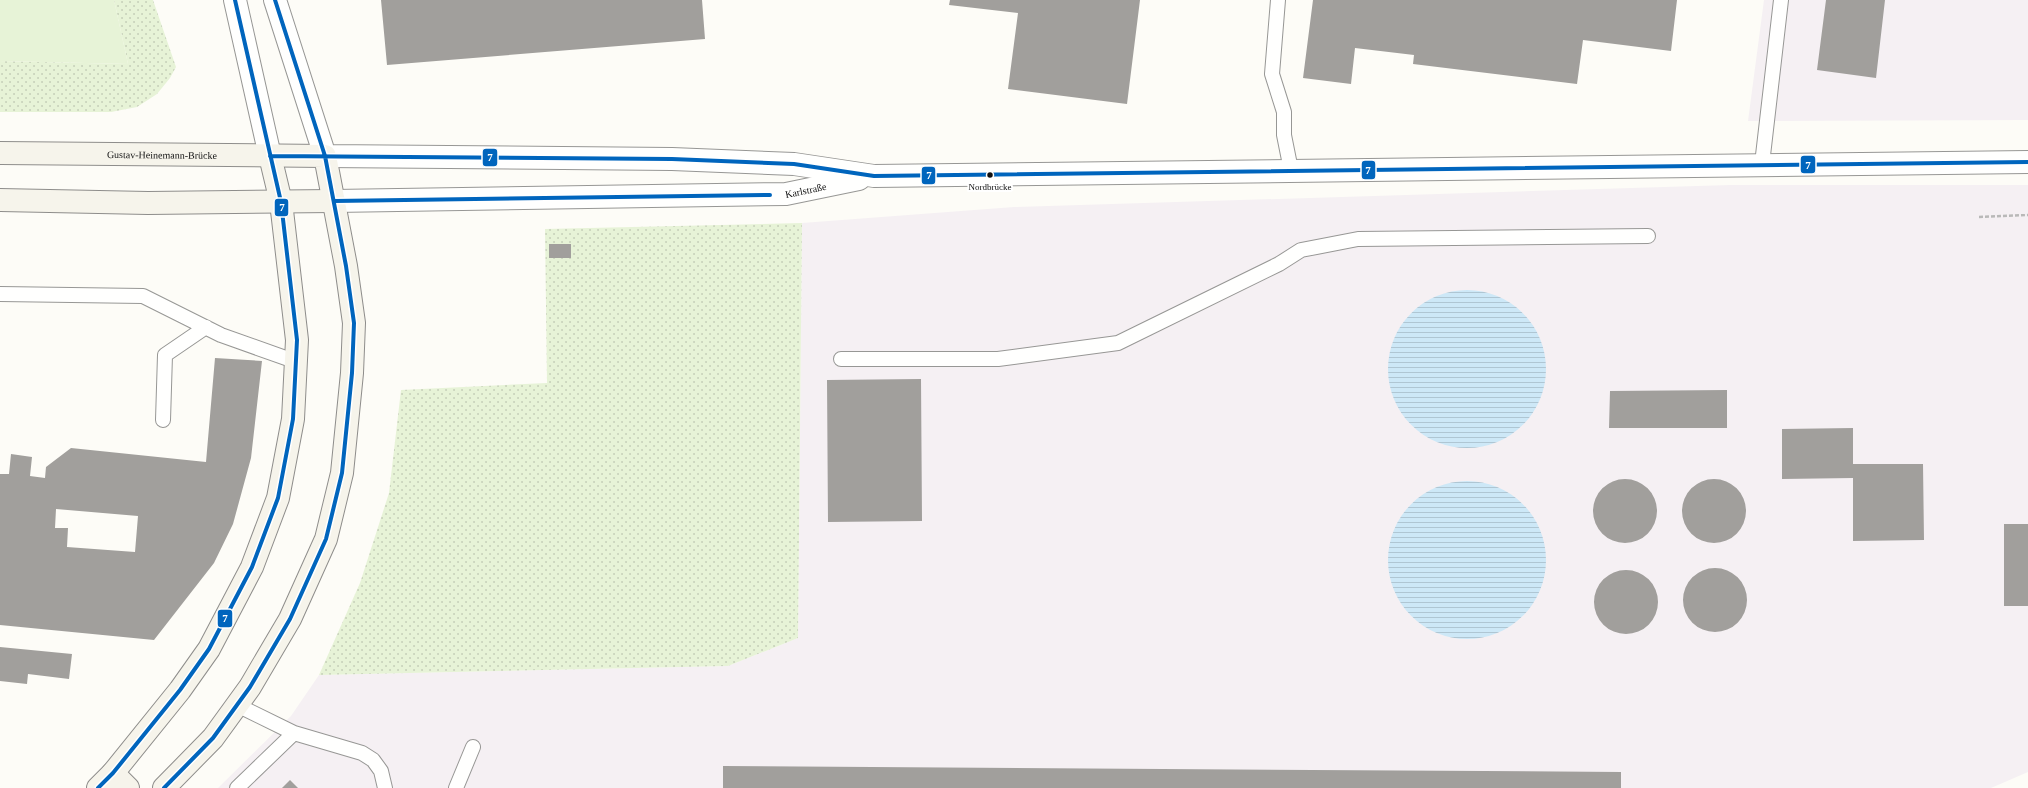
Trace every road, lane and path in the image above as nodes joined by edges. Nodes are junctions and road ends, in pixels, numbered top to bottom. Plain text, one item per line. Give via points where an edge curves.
1 (235, 0) edge
2 (275, 0) edge
3 (1278, 0) edge
4 (1782, 0) edge
5 (0, 153) edge
6 (270, 156) junction
7 (325, 156) junction
8 (2028, 162) edge
9 (1762, 164) junction
10 (1291, 170) junction
11 (874, 176) junction
12 (0, 200) edge
13 (334, 201) junction
14 (281, 202) junction
15 (2028, 215) edge
16 (1979, 217) dead end
17 (1648, 236) dead end
18 (0, 294) edge
19 (206, 327) junction
20 (841, 359) dead end
21 (297, 362) junction
22 (163, 420) dead end
23 (237, 705) junction
24 (294, 733) junction
25 (473, 747) dead end
26 (105, 780) edge
27 (128, 788) edge
28 (164, 788) edge
29 (237, 788) edge
30 (384, 788) edge
31 (456, 788) edge

1 - 6 street
2 - 7 street
3 - 10 lane via 1272,74 1284,112 1284,135
4 - 9 lane
5 - 6 main road, Gustav-Heinemann-Brücke
6 - 7 main road, Gustav-Heinemann-Brücke
6 - 14 main road
7 - 11 street, Karlstraße via 672,159 794,164
7 - 13 main road
8 - 9 street, Karlstraße
9 - 10 street, Karlstraße
10 - 11 street, Karlstraße
11 - 13 street, Karlstraße via 786,194
12 - 14 main road
13 - 14 main road, Karlstraße
13 - 23 main road via 354,323 342,473 326,539 290,619
14 - 21 main road via 292,285
15 - 16 path
17 - 20 lane via 1358,239 1302,250 1279,264 1118,343 998,359
18 - 19 lane via 143,296
19 - 21 lane via 221,335
19 - 22 lane via 165,355
21 - 26 main road via 293,419 278,498 252,567 209,649 180,690
23 - 24 lane
23 - 28 main road via 213,738
24 - 29 lane
24 - 30 lane via 362,753 373,760 381,771
25 - 31 lane
26 - 27 main road

